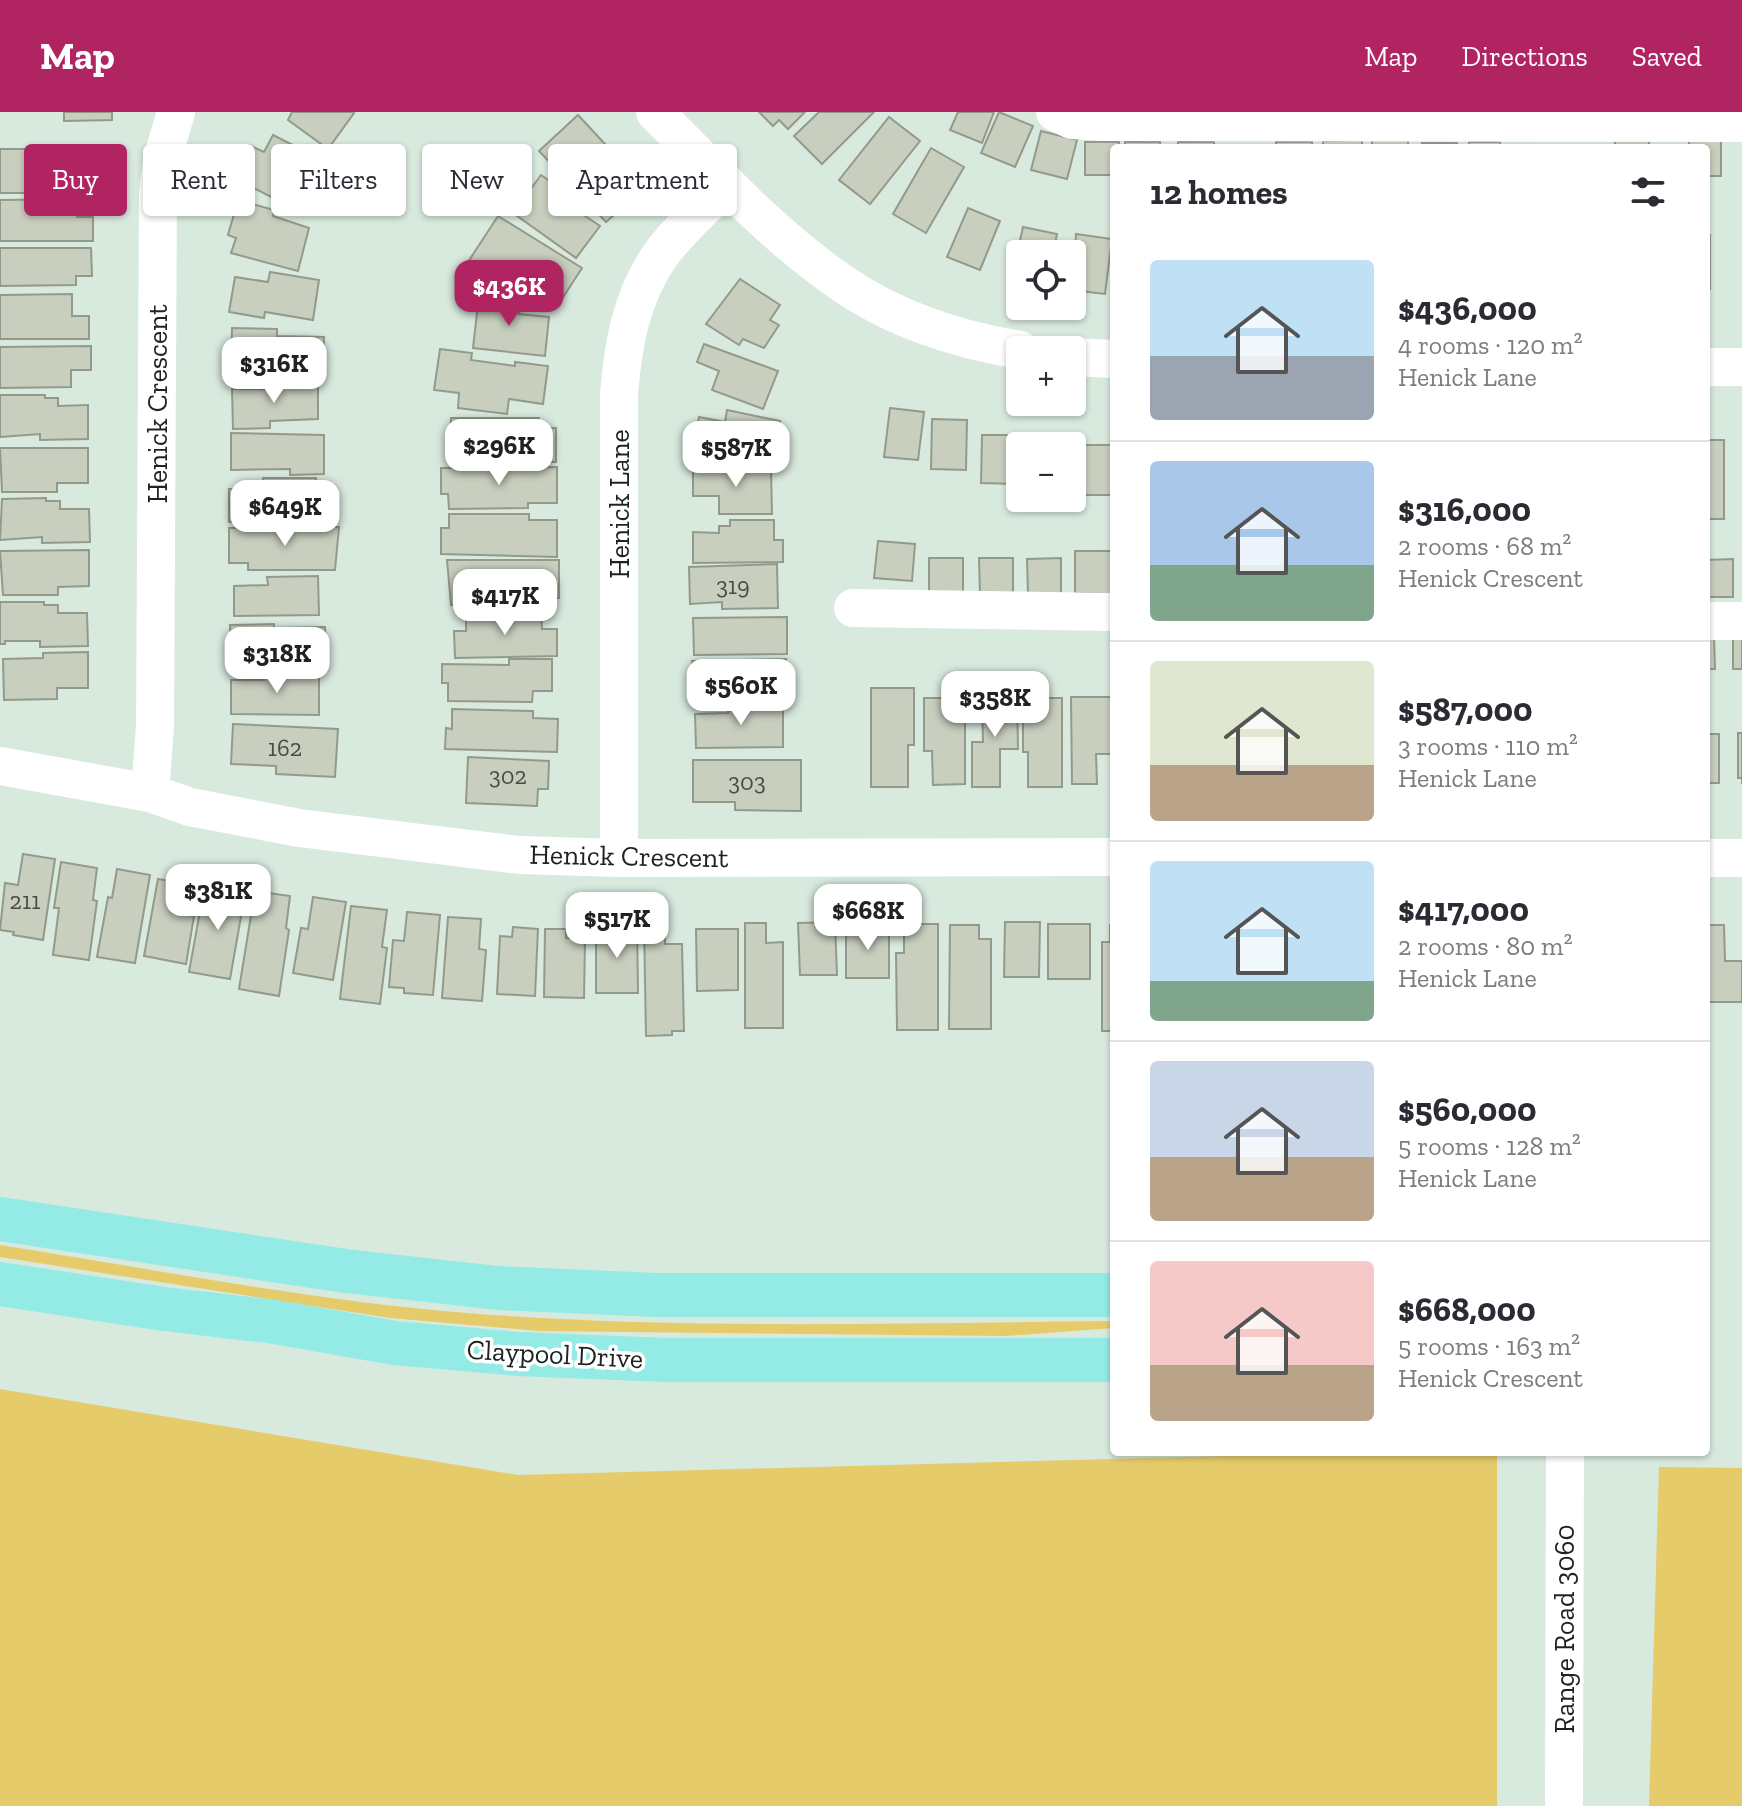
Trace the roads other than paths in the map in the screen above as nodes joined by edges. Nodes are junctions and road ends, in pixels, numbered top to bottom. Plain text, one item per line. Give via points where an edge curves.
1 (176, 112) edge
2 (655, 112) edge
3 (1055, 112) edge
4 (1742, 123) edge
5 (1567, 127) edge
6 (687, 144) edge
7 (737, 193) edge
8 (697, 216) edge
9 (1006, 347) edge
10 (1086, 358) edge
11 (1110, 359) edge
12 (1710, 367) edge
13 (1742, 367) edge
14 (853, 608) dead end
15 (1110, 612) edge
16 (1710, 621) edge
17 (1742, 621) edge
18 (0, 766) edge
19 (150, 793) junction
20 (1110, 857) edge
21 (619, 858) junction
22 (1710, 858) edge
23 (1742, 858) edge
24 (0, 1219) edge
25 (0, 1284) edge
26 (1110, 1295) edge
27 (1110, 1360) edge
28 (1565, 1456) edge
29 (1564, 1806) edge

1 - 19 street, Henick Crescent via 158,192 156,711
2 - 6 street
3 - 5 street via 1072,120 1106,122
4 - 5 street
7 - 9 street via 841,283 937,330
8 - 21 street, Henick Lane via 660,256 641,288 622,358
10 - 11 street
12 - 13 street
14 - 15 street
16 - 17 street
18 - 19 street, Henick Crescent
19 - 21 street, Henick Crescent via 190,807 299,828 520,855
20 - 21 street, Henick Crescent
22 - 23 street
24 - 26 main road via 346,1271 498,1288 656,1295
25 - 27 main road, Claypool Drive via 395,1343 518,1354 666,1360
28 - 29 street, Range Road 3060

